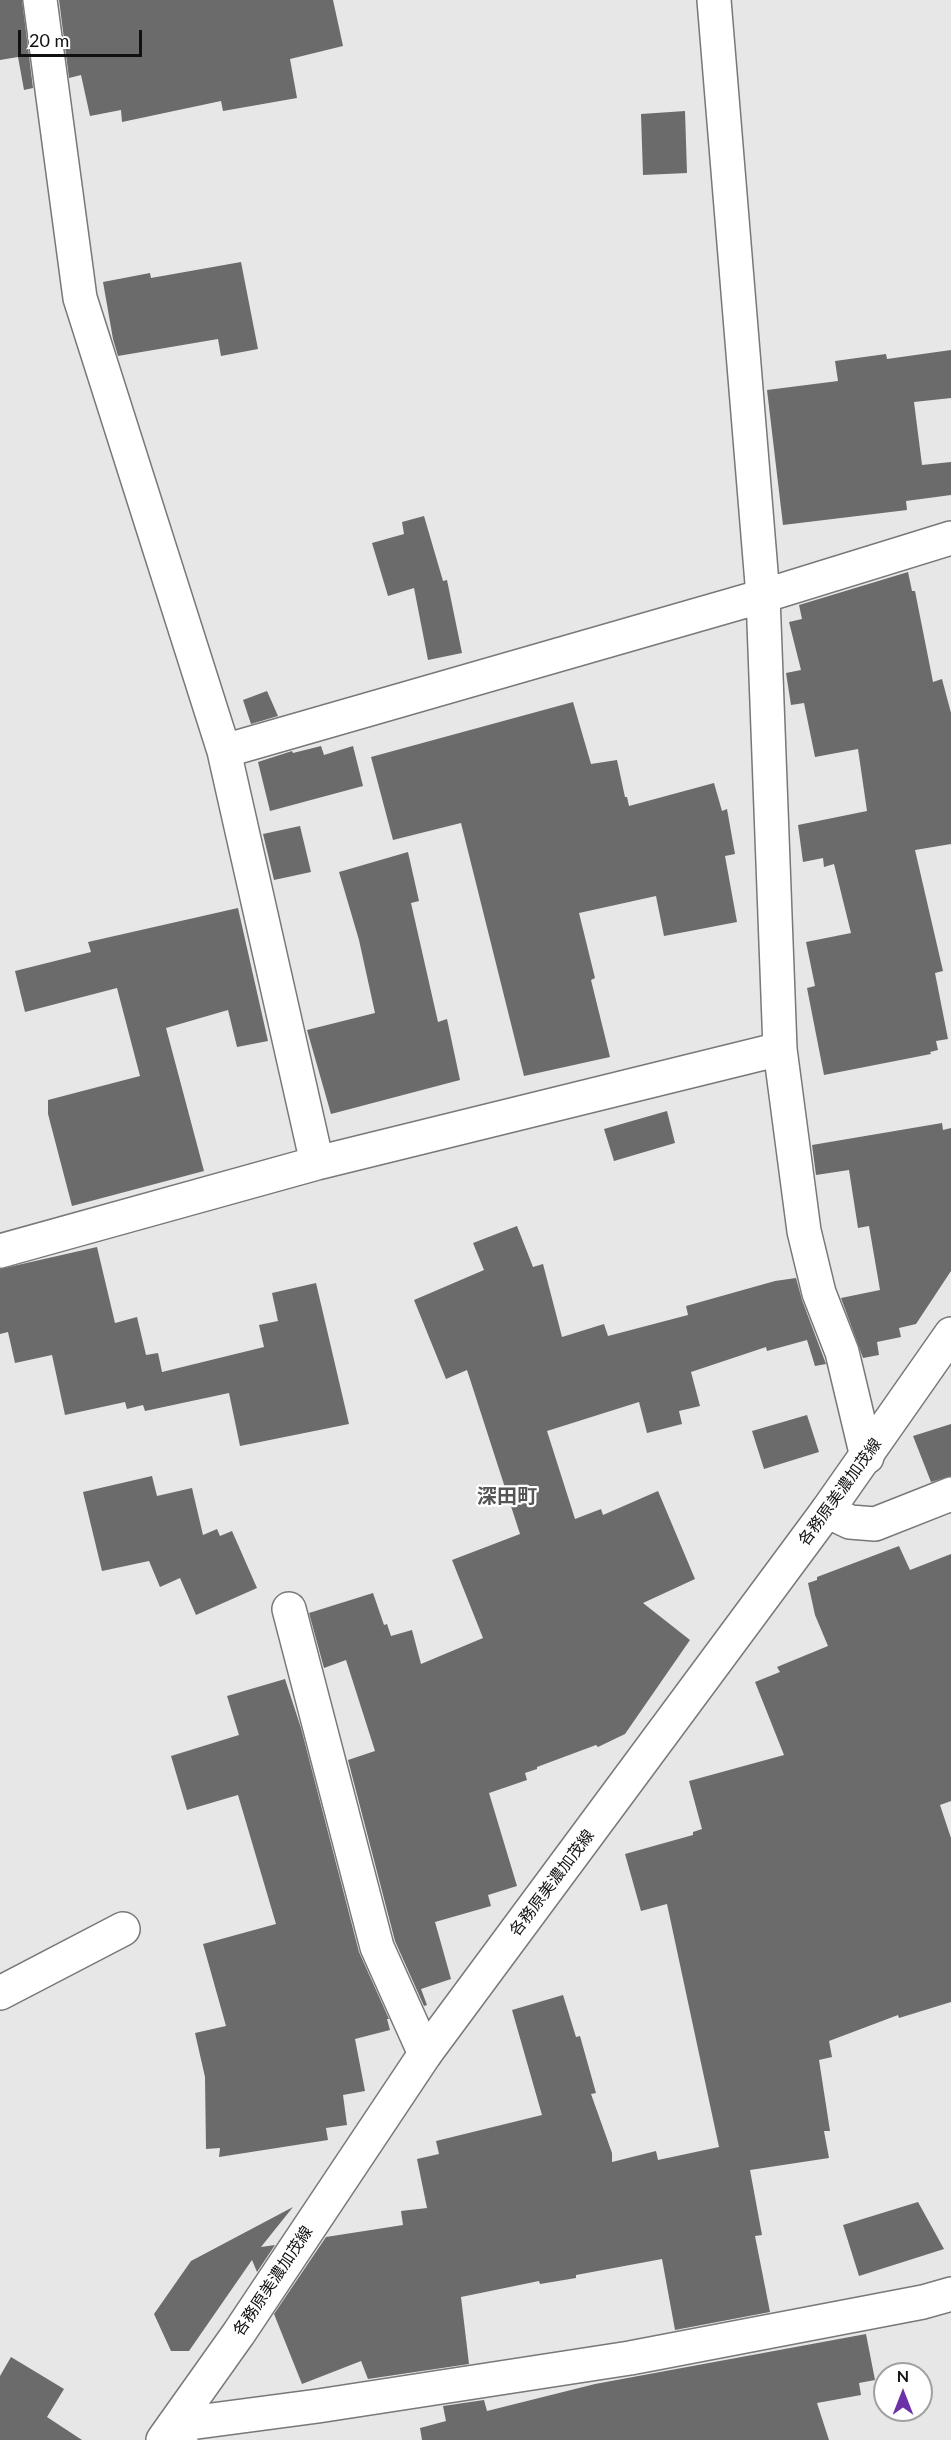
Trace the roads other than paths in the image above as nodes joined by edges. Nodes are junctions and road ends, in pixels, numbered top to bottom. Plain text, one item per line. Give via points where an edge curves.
1 (40, 0) edge
2 (714, 0) edge
3 (951, 538) edge
4 (763, 596) junction
5 (224, 751) junction
6 (780, 1049) junction
7 (317, 1163) junction
8 (0, 1251) edge
9 (951, 1334) edge
10 (867, 1457) junction
11 (951, 1494) edge
12 (827, 1511) junction
13 (289, 1609) dead end
14 (123, 1929) dead end
15 (0, 1993) edge
16 (425, 2054) junction
17 (951, 2294) edge
18 (173, 2435) edge

1 - 5 street via 80,298
2 - 4 street
3 - 4 street
4 - 5 street
4 - 6 street
5 - 7 street
6 - 7 street
6 - 10 street via 804,1231 819,1293 842,1352
7 - 8 street
9 - 10 street, 各務原美濃加茂線
10 - 12 street, 各務原美濃加茂線
11 - 12 street via 874,1524 850,1522
12 - 16 street, 各務原美濃加茂線
13 - 16 street via 377,1947
14 - 15 street
16 - 18 street, 各務原美濃加茂線
17 - 18 street via 630,2358 318,2406

